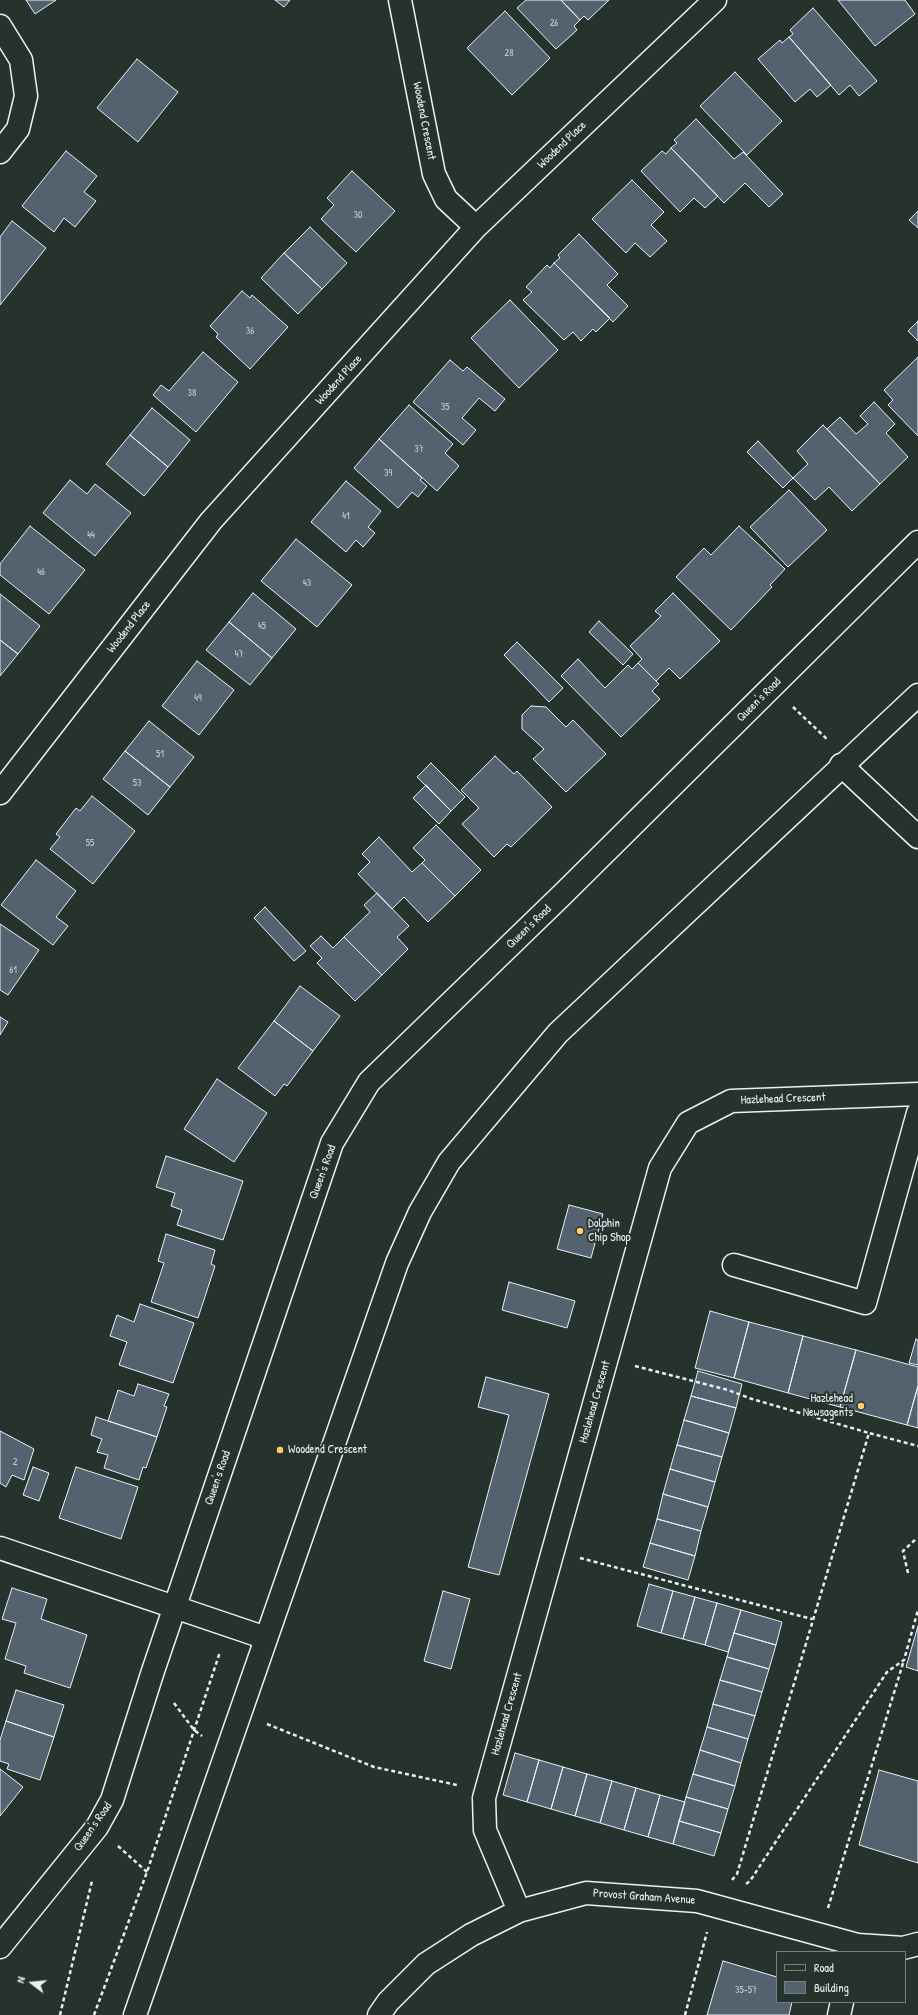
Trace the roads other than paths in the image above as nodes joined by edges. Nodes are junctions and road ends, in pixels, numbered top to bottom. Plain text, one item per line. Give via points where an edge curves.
1 (400, 0) edge
2 (715, 0) edge
3 (0, 26) edge
4 (0, 152) edge
5 (476, 227) junction
6 (918, 542) edge
7 (918, 695) edge
8 (844, 762) junction
9 (0, 793) edge
10 (918, 837) edge
11 (918, 1094) edge
12 (918, 1113) edge
13 (734, 1265) dead end
14 (0, 1548) edge
15 (175, 1608) junction
16 (266, 1638) junction
17 (519, 1911) junction
18 (918, 1944) edge
19 (0, 1947) edge
20 (857, 1948) edge
21 (842, 2003) edge
22 (135, 2015) edge
23 (379, 2015) edge
24 (839, 2015) edge

1 - 5 street, Woodend Crescent via 434,174 446,199
2 - 5 street, Woodend Place
3 - 4 street via 21,60 26,96 18,129
5 - 9 street, Woodend Place via 211,521
6 - 15 street, Queen's Road via 370,1082 332,1143
7 - 8 street
8 - 10 street
8 - 16 street via 558,1033 449,1162 420,1212 397,1263
11 - 17 street, Hazlehead Crescent via 731,1101 688,1123 660,1168 485,1794 485,1830
12 - 13 street via 865,1303
14 - 15 street
15 - 16 street
15 - 19 street, Queen's Road via 112,1800 90,1835
16 - 22 street
17 - 20 street, Provost Graham Avenue via 586,1893 697,1900 820,1934
17 - 23 street, Provost Graham Avenue via 471,1935 426,1964 388,2002
18 - 20 street, Provost Graham Avenue via 903,1948
21 - 24 street

